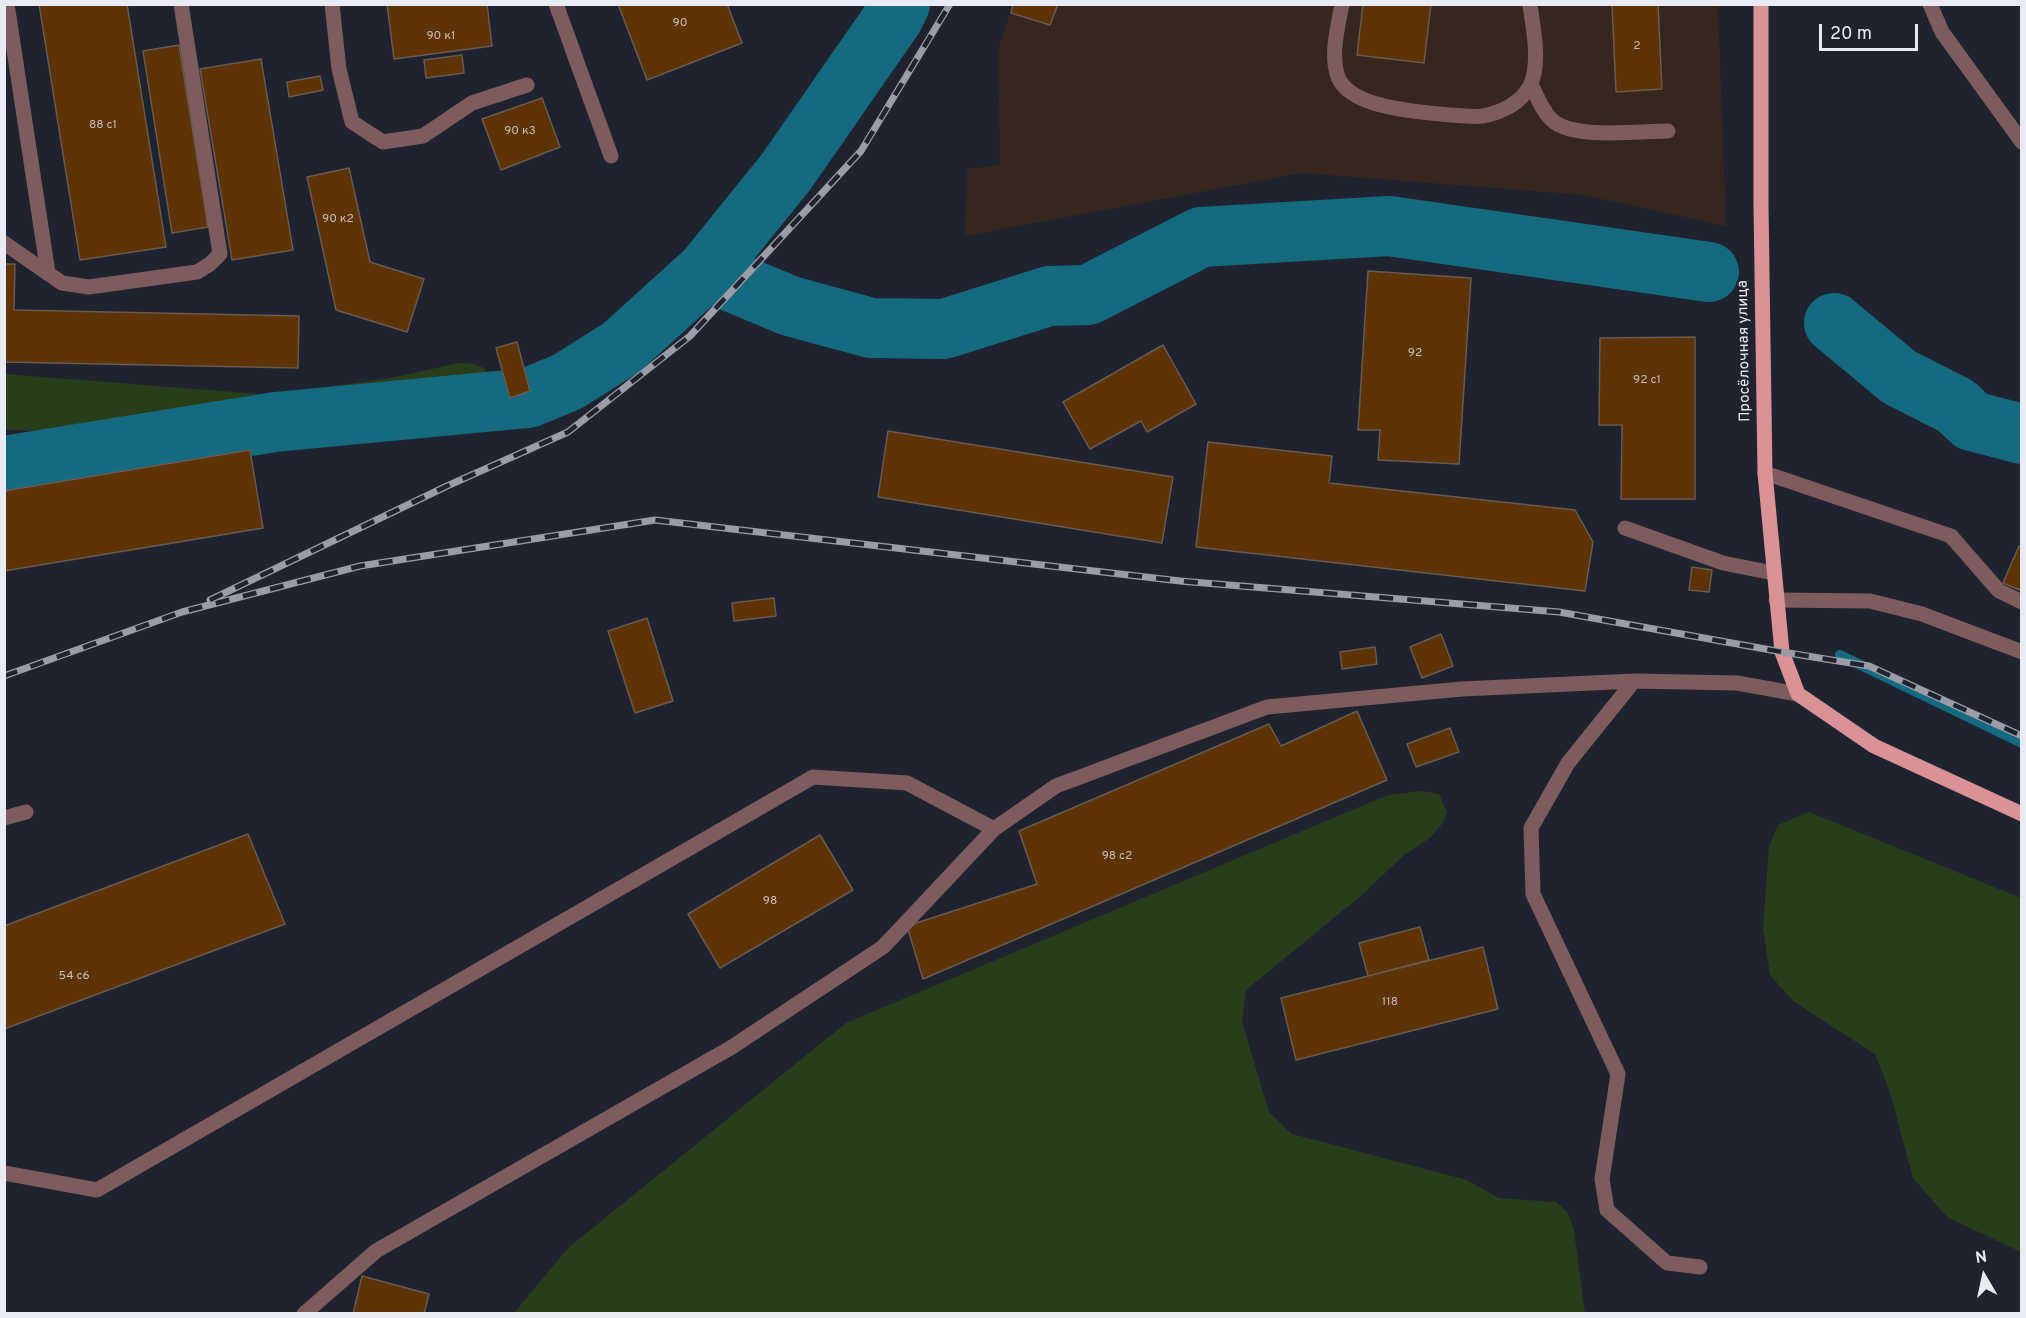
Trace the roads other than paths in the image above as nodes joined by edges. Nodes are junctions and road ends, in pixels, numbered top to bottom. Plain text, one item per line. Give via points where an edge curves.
1 (7, 4) edge
2 (181, 4) edge
3 (332, 4) edge
4 (556, 4) edge
5 (1342, 4) edge
6 (1530, 4) edge
7 (1761, 4) edge
8 (1930, 4) edge
9 (9, 56) edge
10 (1531, 84) junction
11 (527, 85) dead end
12 (1668, 131) dead end
13 (2022, 142) edge
14 (611, 156) dead end
15 (4, 243) edge
16 (48, 273) junction
17 (1765, 473) junction
18 (1625, 528) dead end
19 (1773, 573) junction
20 (1776, 600) junction
21 (2022, 602) edge
22 (2022, 652) edge
23 (1634, 681) junction
24 (1798, 694) junction
25 (26, 812) dead end
26 (2022, 814) edge
27 (4, 818) edge
28 (994, 829) junction
29 (4, 1173) edge
30 (1701, 1267) dead end
31 (304, 1314) edge

1 - 9 lane
2 - 16 lane via 220,254 197,272 89,286 62,283
3 - 11 lane via 339,69 352,122 383,142 423,136 472,104
4 - 14 lane
5 - 10 lane via 1336,66 1347,90 1362,99 1423,113 1480,117 1504,110 1523,96
6 - 10 lane via 1535,42
7 - 17 main road, Просёлочная улица
8 - 13 lane via 1942,32
9 - 16 lane
10 - 12 lane via 1544,111 1566,129
15 - 16 lane
17 - 19 main road, Просёлочная улица
17 - 21 lane via 1951,536 1999,591
18 - 19 lane via 1723,563
19 - 20 main road, Просёлочная улица
20 - 22 lane via 1870,601 1922,614
20 - 24 main road, Просёлочная улица via 1782,652
23 - 24 lane via 1737,683
23 - 28 lane via 1462,689 1267,707 1056,786
23 - 30 lane via 1568,763 1531,828 1533,894 1618,1074 1602,1179 1607,1210 1667,1263
24 - 26 main road via 1874,746
25 - 27 lane
28 - 29 lane via 907,783 813,777 97,1190
28 - 31 lane via 883,947 732,1047 376,1251

